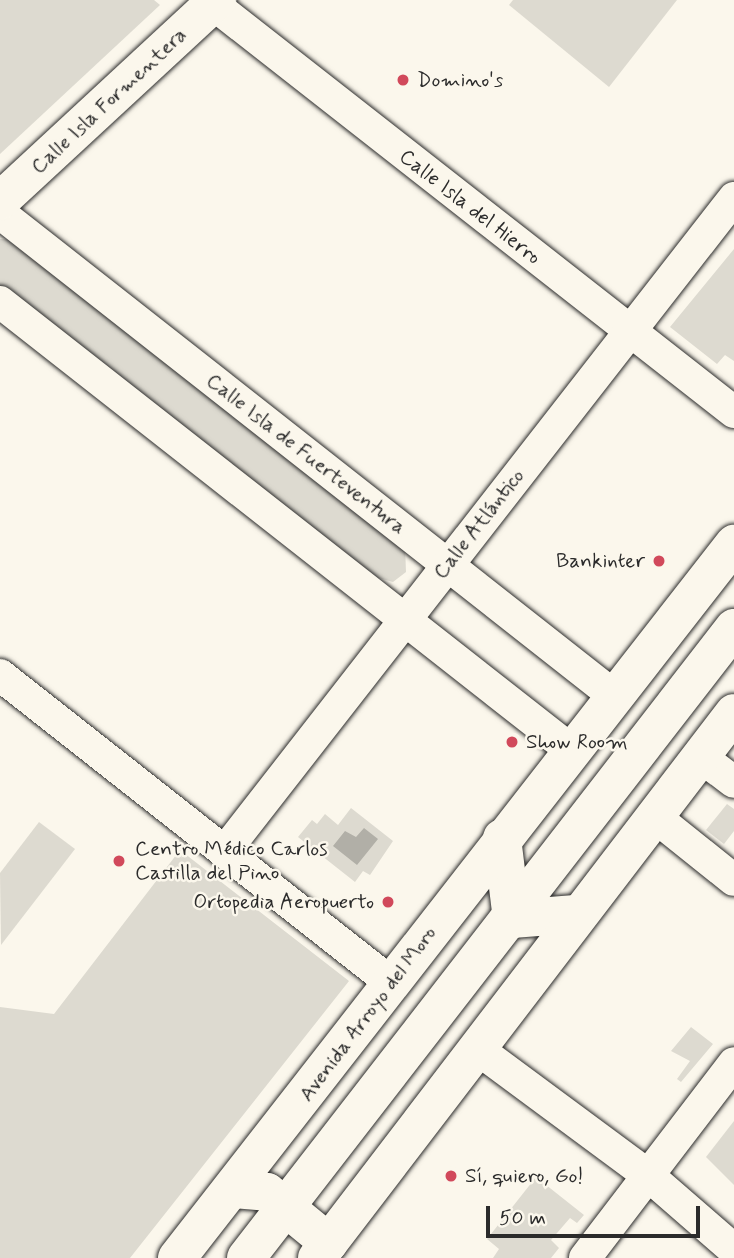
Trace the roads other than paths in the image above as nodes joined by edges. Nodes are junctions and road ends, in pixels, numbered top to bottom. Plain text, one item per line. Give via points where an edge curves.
1 (213, 1) edge
2 (734, 198) edge
3 (0, 201) edge
4 (0, 213) edge
5 (0, 302) edge
6 (628, 332) junction
7 (734, 412) edge
8 (734, 544) edge
9 (447, 565) junction
10 (716, 584) edge
11 (405, 620) junction
12 (734, 628) edge
13 (0, 675) edge
14 (613, 695) junction
15 (734, 713) edge
16 (571, 750) junction
17 (701, 757) junction
18 (734, 782) edge
19 (654, 816) junction
20 (502, 838) junction
21 (225, 851) junction
22 (734, 880) edge
23 (576, 914) junction
24 (512, 919) junction
25 (392, 983) junction
26 (476, 1048) junction
27 (734, 1063) edge
28 (649, 1175) junction
29 (233, 1189) junction
30 (286, 1208) junction
31 (323, 1250) edge
32 (734, 1250) edge
33 (177, 1258) edge
34 (246, 1258) edge
35 (585, 1258) edge

1 - 3 street, Calle Isla Formentera
1 - 6 street, Calle Isla del Hierro
2 - 6 street, Calle Atlántico
4 - 9 street, Calle Isla de Fuerteventura
5 - 11 street
6 - 7 street, Calle Isla del Hierro
6 - 9 street, Calle Atlántico
8 - 10 street, Avenida Arroyo del Moro
9 - 11 street, Calle Atlántico
9 - 14 street, Calle Isla de Fuerteventura
10 - 14 street, Avenida Arroyo del Moro
11 - 16 street
11 - 21 street, Calle Atlántico
12 - 24 street
13 - 21 street
14 - 16 street, Avenida Arroyo del Moro
15 - 17 street
16 - 20 street, Avenida Arroyo del Moro
17 - 18 street
17 - 19 street
19 - 22 street
19 - 23 street
20 - 24 street
20 - 25 street, Avenida Arroyo del Moro
21 - 25 street
23 - 24 street
23 - 26 street
24 - 30 street
25 - 29 street, Avenida Arroyo del Moro
26 - 28 street
26 - 31 street
27 - 28 street
28 - 32 street
28 - 35 street
29 - 30 street via 267,1192
29 - 33 street, Avenida Arroyo del Moro
30 - 31 street
30 - 34 street

